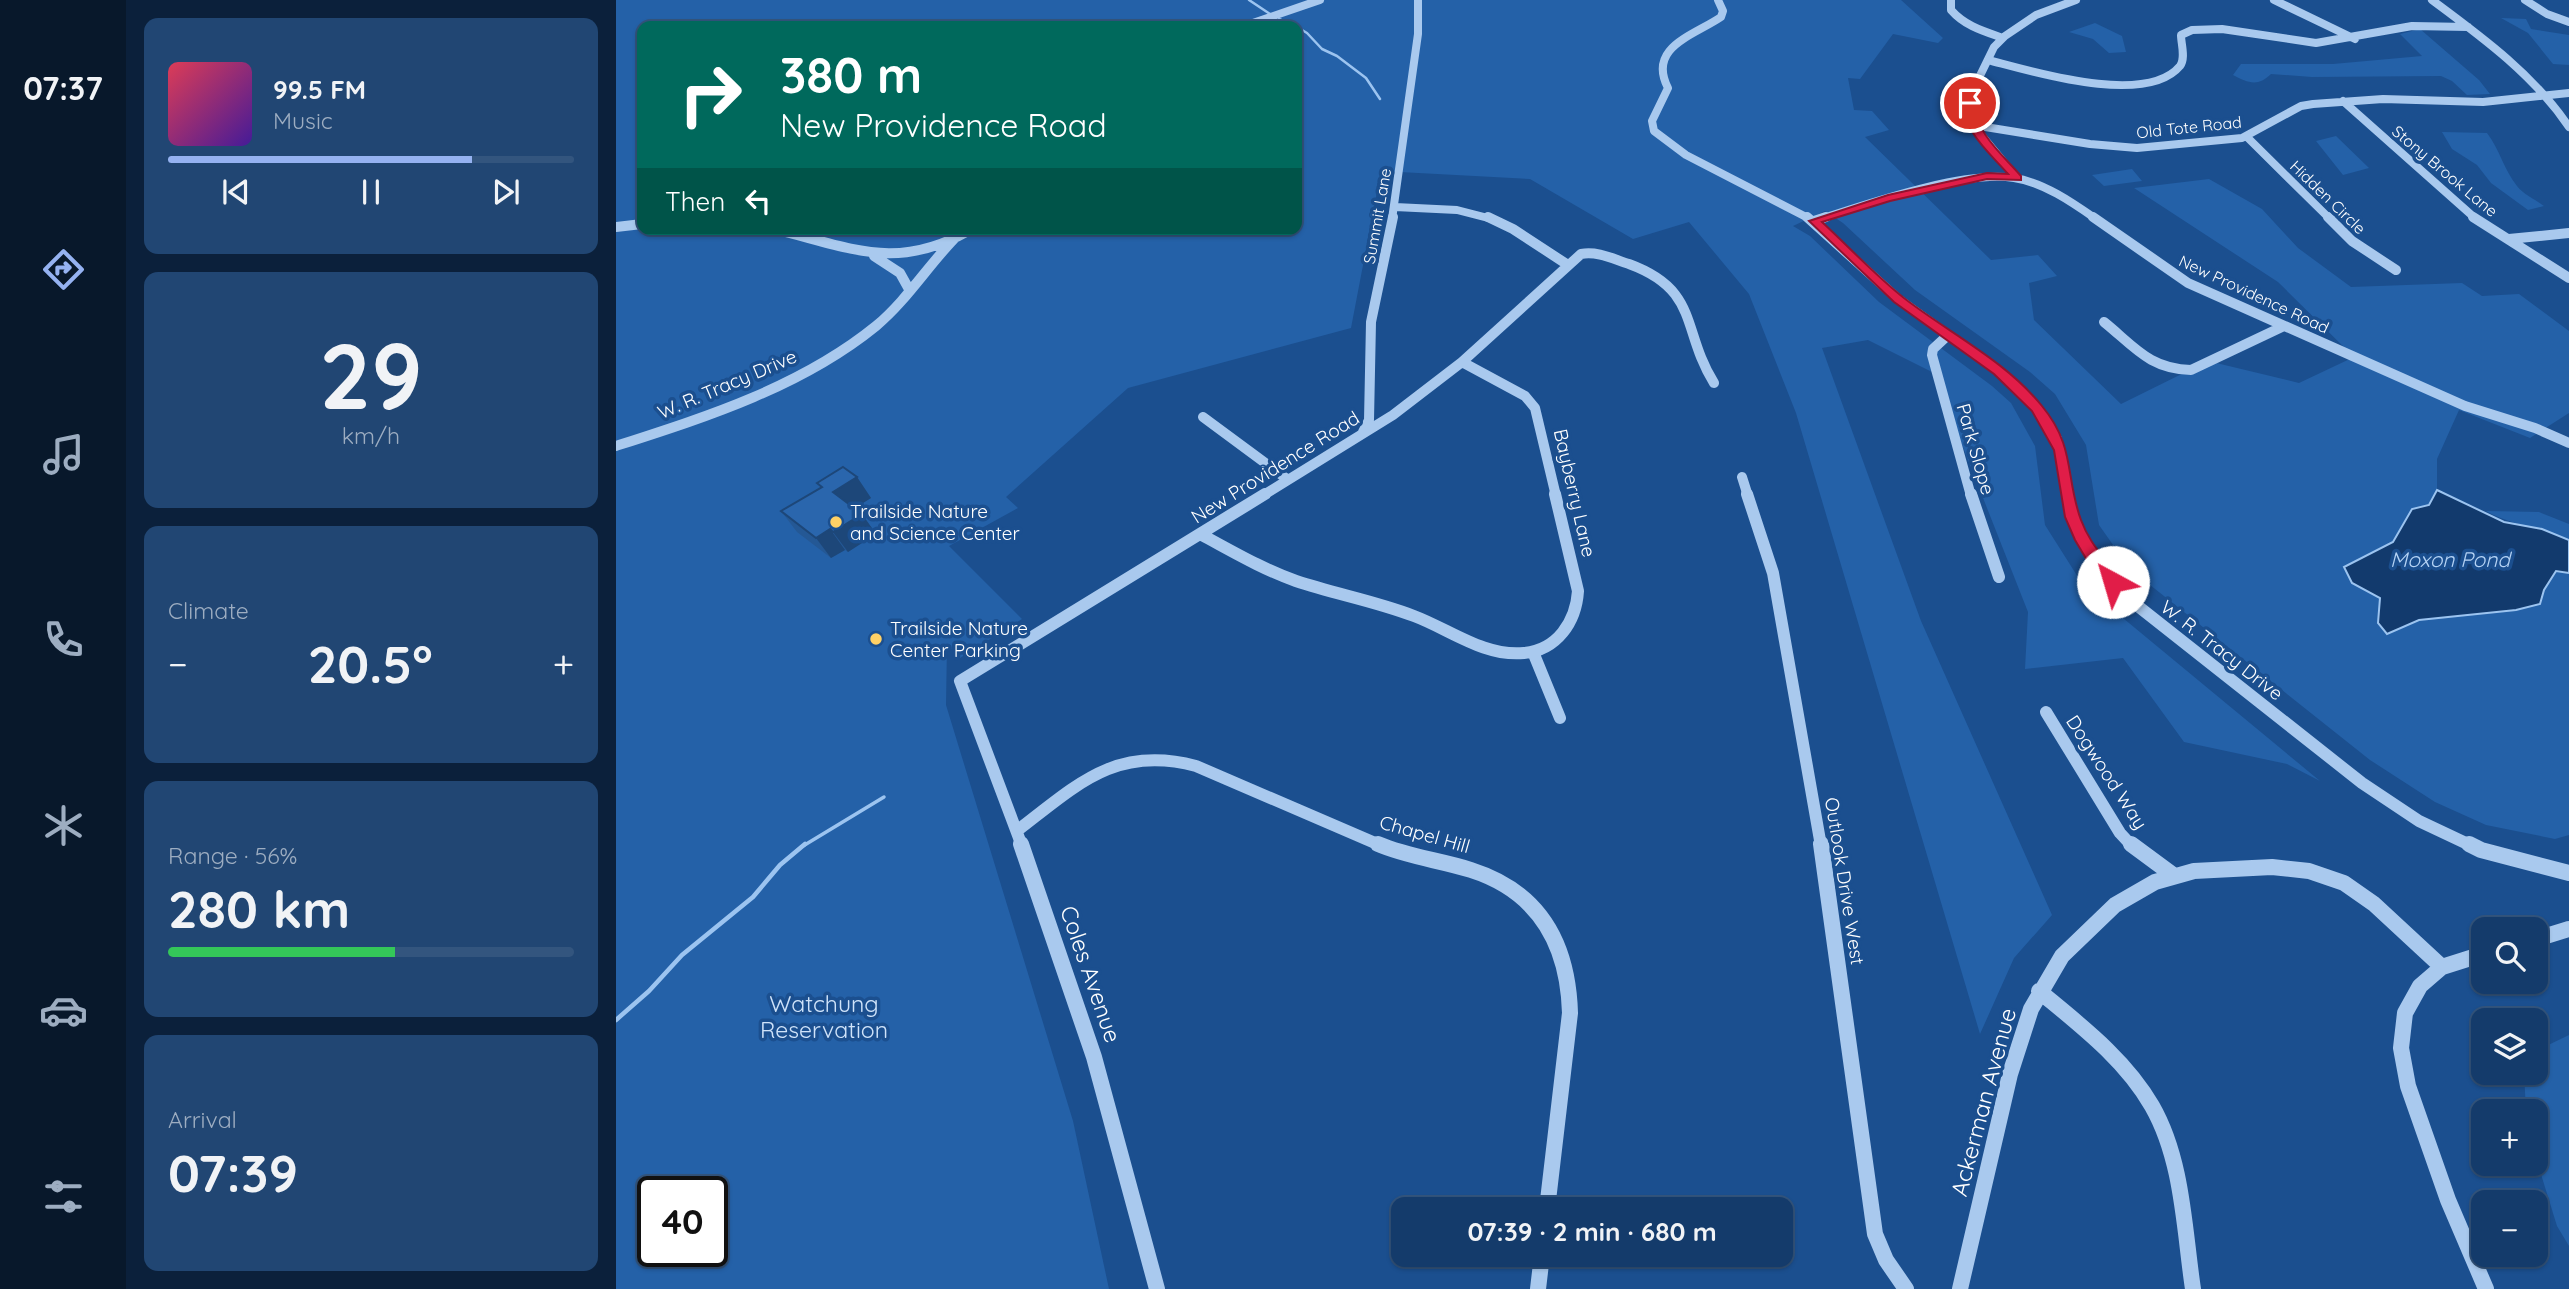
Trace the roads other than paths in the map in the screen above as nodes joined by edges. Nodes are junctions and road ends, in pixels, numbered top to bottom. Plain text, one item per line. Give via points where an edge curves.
1 (1320, 0) edge
2 (1418, 0) edge
3 (1718, 0) edge
4 (1951, 0) edge
5 (2076, 0) edge
6 (2274, 0) edge
7 (2432, 0) edge
8 (2525, 0) edge
9 (1259, 21) edge
10 (2569, 22) edge
11 (2468, 27) junction
12 (2003, 38) junction
13 (2355, 39) junction
14 (1987, 60) junction
15 (2569, 93) edge
16 (2544, 95) junction
17 (2343, 101) junction
18 (1973, 124) junction
19 (2569, 127) edge
20 (2247, 137) junction
21 (2017, 178) junction
22 (1395, 207) junction
23 (1814, 221) junction
24 (637, 225) edge
25 (616, 227) edge
26 (2569, 233) edge
27 (796, 235) edge
28 (961, 235) edge
29 (954, 239) junction
30 (2509, 239) junction
31 (867, 253) junction
32 (1568, 265) junction
33 (2396, 270) dead end
34 (2569, 278) edge
35 (909, 291) junction
36 (2104, 322) dead end
37 (2284, 326) junction
38 (1947, 336) junction
39 (1462, 362) junction
40 (1714, 383) dead end
41 (1203, 417) dead end
42 (1360, 435) junction
43 (2569, 443) edge
44 (616, 446) edge
45 (1742, 477) dead end
46 (1287, 479) junction
47 (1200, 534) junction
48 (1998, 577) dead end
49 (1533, 652) junction
50 (960, 681) joint
51 (2046, 712) dead end
52 (1560, 718) dead end
53 (1018, 830) junction
54 (2569, 873) edge
55 (2174, 875) junction
56 (2569, 929) edge
57 (2548, 935) edge
58 (2471, 958) edge
59 (2442, 967) junction
60 (2039, 991) junction
61 (1548, 1197) edge
62 (1541, 1267) edge
63 (1157, 1289) edge
64 (1538, 1289) edge
65 (1906, 1289) edge
66 (1960, 1289) edge
67 (2193, 1289) edge
68 (2486, 1289) edge

1 - 9 street
2 - 22 street, Summit Lane via 1418,34
3 - 23 street, W. R. Tracy Drive via 1721,17 1665,56 1661,71 1668,88 1654,115 1654,131 1686,155
4 - 12 street via 1953,13 1962,21
5 - 12 street via 2036,15
6 - 13 street
7 - 11 street
8 - 10 street
11 - 13 street via 2408,26
11 - 16 street
12 - 14 street
13 - 14 street via 2304,43 2193,29 2180,38 2183,62 2175,71 2128,85 2085,82
14 - 18 street via 1969,106
15 - 16 street, Old Tote Road
16 - 17 street, Old Tote Road via 2483,102
16 - 19 street
17 - 20 street, Old Tote Road via 2301,106
17 - 30 street, Stony Brook Lane via 2471,216
18 - 20 street, Old Tote Road via 2124,148
18 - 21 street
20 - 33 street, Hidden Circle via 2352,241
21 - 23 street, New Providence Road via 1987,176 1888,198
21 - 37 street, New Providence Road via 2077,206 2178,277
22 - 32 street via 1485,216
22 - 42 street, Summit Lane via 1371,322 1369,420
23 - 38 street, W. R. Tracy Drive via 1898,299
24 - 25 street
26 - 30 street
27 - 31 street, W. R. Tracy Drive
28 - 29 street, W. R. Tracy Drive
29 - 31 street, W. R. Tracy Drive via 911,251
29 - 35 street, W. R. Tracy Drive
30 - 34 street, Stony Brook Lane
31 - 35 street, W. R. Tracy Drive via 900,273
32 - 39 street, New Providence Road
32 - 40 street, New Providence Road via 1584,253 1632,265 1672,286
35 - 44 street, W. R. Tracy Drive via 876,325 807,370 735,403
36 - 37 street via 2146,360 2183,371
37 - 43 street, New Providence Road via 2465,406
38 - 48 street, Park Slope via 1932,355
38 - 54 street, W. R. Tracy Drive via 2007,379 2044,416 2060,450 2072,517 2082,540 2096,563 2134,603 2362,783 2419,821 2481,850
39 - 42 street, New Providence Road
39 - 49 street, Bayberry Lane via 1525,396 1535,408 1578,602 1561,636
41 - 46 street
42 - 46 street, New Providence Road
45 - 65 street, Outlook Drive West via 1773,573 1794,682 1875,1234 1885,1260
46 - 47 street, New Providence Road
47 - 49 street via 1282,575 1388,606 1495,650
47 - 50 street, New Providence Road
49 - 52 street
50 - 53 street, Coles Avenue
51 - 55 street, Dogwood Way via 2120,833 2136,850
53 - 61 street, Chapel Hill via 1098,772 1126,761 1163,757 1196,766 1396,852 1476,871 1514,890 1549,926 1570,982
53 - 63 street, Coles Avenue via 1100,1069
55 - 59 street, Ackerman Avenue via 2267,866 2326,876 2373,902
55 - 60 street, Ackerman Avenue via 2085,929
56 - 57 street
58 - 59 street
59 - 68 street via 2411,999 2401,1048 2408,1086 2448,1200
60 - 66 street, Ackerman Avenue via 2016,1048
60 - 67 street via 2099,1043 2152,1107 2165,1133 2173,1167
62 - 64 street

